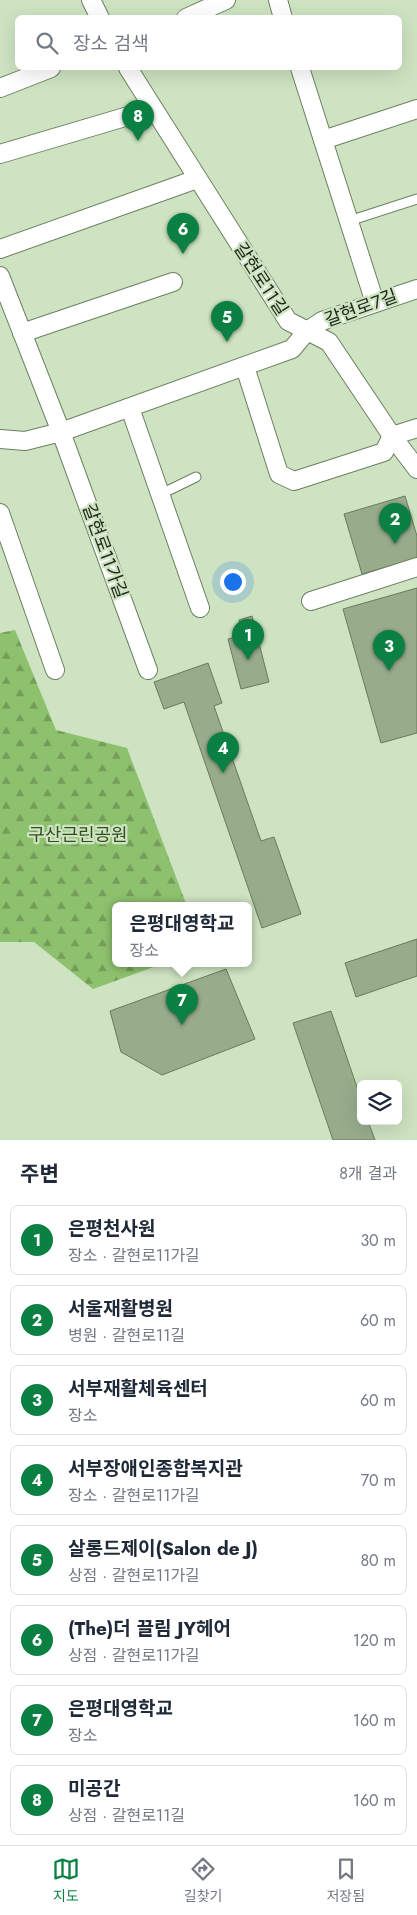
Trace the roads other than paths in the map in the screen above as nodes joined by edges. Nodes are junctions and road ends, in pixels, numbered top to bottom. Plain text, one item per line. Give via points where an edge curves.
1 (91, 0) edge
2 (226, 0) edge
3 (278, 0) edge
4 (98, 15) edge
5 (193, 15) edge
6 (282, 15) edge
7 (46, 70) edge
8 (129, 70) edge
9 (301, 70) edge
10 (0, 88) edge
11 (152, 108) junction
12 (417, 109) edge
13 (323, 140) junction
14 (0, 154) edge
15 (197, 179) junction
16 (417, 199) edge
17 (349, 221) junction
18 (0, 248) edge
19 (0, 276) edge
20 (173, 282) dead end
21 (417, 289) edge
22 (375, 303) junction
23 (307, 331) junction
24 (22, 333) junction
25 (245, 367) junction
26 (130, 408) junction
27 (417, 428) edge
28 (61, 432) junction
29 (392, 436) junction
30 (0, 439) edge
31 (417, 469) edge
32 (196, 477) dead end
33 (161, 494) junction
34 (0, 513) edge
35 (417, 567) edge
36 (311, 601) dead end
37 (200, 608) dead end
38 (55, 670) dead end
39 (148, 670) dead end

1 - 4 street
2 - 5 street
3 - 6 street
7 - 10 street
8 - 11 street, 갈현로11길
9 - 13 street
11 - 14 street
11 - 15 street, 갈현로11길
12 - 13 street
13 - 17 street
15 - 18 street
15 - 23 street, 갈현로11길 via 288,321
16 - 17 lane
17 - 22 street
19 - 24 street, 갈현로11가길
20 - 24 street
21 - 22 street, 갈현로7길
22 - 23 street, 갈현로7길 via 322,321
23 - 25 street via 292,349
23 - 29 street, 갈현로11길 via 330,342
24 - 28 street, 갈현로11가길
25 - 26 street
25 - 29 street via 279,474 294,481 384,452
26 - 28 street
26 - 33 street
27 - 29 street
28 - 30 street via 25,441
28 - 39 street, 갈현로11가길
29 - 31 street, 갈현로11길
32 - 33 lane
33 - 37 street
34 - 38 street
35 - 36 street

